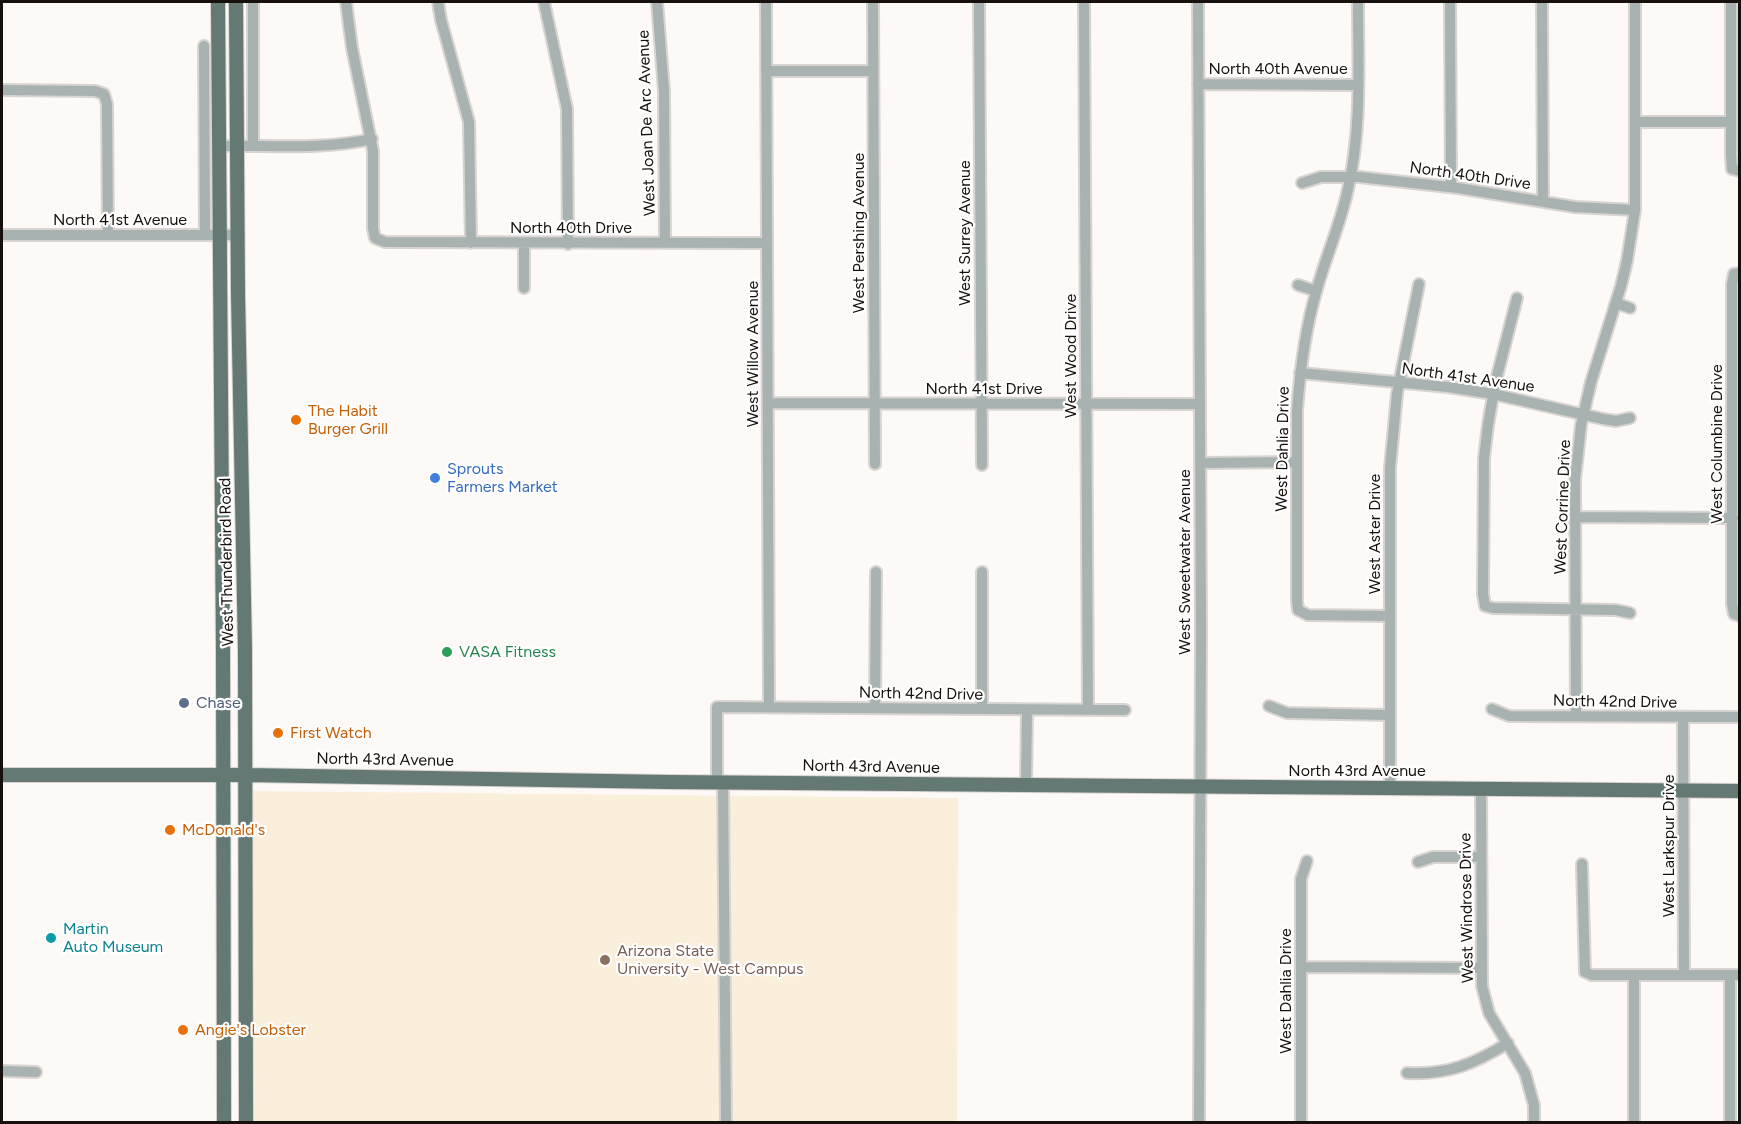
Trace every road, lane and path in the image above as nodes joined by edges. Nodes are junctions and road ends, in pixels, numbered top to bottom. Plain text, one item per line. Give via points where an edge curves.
1 (218, 2) edge
2 (236, 2) edge
3 (253, 2) edge
4 (346, 2) edge
5 (438, 2) edge
6 (544, 2) edge
7 (657, 2) edge
8 (766, 2) edge
9 (873, 2) edge
10 (979, 2) edge
11 (1084, 2) edge
12 (1198, 2) edge
13 (1358, 2) edge
14 (1450, 2) edge
15 (1542, 2) edge
16 (1635, 2) edge
17 (1731, 2) edge
18 (204, 46) dead end
19 (218, 57) junction
20 (204, 67) junction
21 (873, 70) junction
22 (766, 71) junction
23 (1198, 84) junction
24 (1358, 85) junction
25 (2, 90) edge
26 (1635, 122) junction
27 (1731, 122) junction
28 (372, 139) junction
29 (218, 146) junction
30 (237, 146) junction
31 (254, 146) junction
32 (1736, 170) edge
33 (1351, 177) junction
34 (1302, 183) dead end
35 (1451, 187) junction
36 (1543, 201) junction
37 (1635, 210) junction
38 (2, 235) edge
39 (108, 235) junction
40 (212, 235) junction
41 (237, 235) junction
42 (471, 243) junction
43 (524, 243) junction
44 (665, 243) junction
45 (767, 243) junction
46 (568, 244) junction
47 (1737, 273) edge
48 (1419, 284) dead end
49 (1298, 285) dead end
50 (524, 288) dead end
51 (1316, 291) junction
52 (1517, 298) dead end
53 (1616, 303) junction
54 (1630, 308) dead end
55 (1300, 373) junction
56 (1400, 383) junction
57 (1493, 394) junction
58 (875, 403) junction
59 (768, 404) junction
60 (981, 404) junction
61 (1087, 404) junction
62 (1200, 404) junction
63 (1583, 414) junction
64 (1630, 418) dead end
65 (1297, 462) junction
66 (1200, 463) junction
67 (875, 464) dead end
68 (982, 465) dead end
69 (1575, 517) junction
70 (1733, 518) junction
71 (876, 572) dead end
72 (982, 572) dead end
73 (1576, 609) junction
74 (1630, 613) dead end
75 (1737, 615) edge
76 (1390, 616) junction
77 (1269, 706) dead end
78 (769, 707) junction
79 (875, 708) junction
80 (982, 709) junction
81 (1492, 709) dead end
82 (1027, 710) junction
83 (1088, 710) junction
84 (1125, 710) dead end
85 (1390, 715) junction
86 (1576, 716) junction
87 (1683, 717) junction
88 (1740, 717) edge
89 (2, 774) edge
90 (224, 774) junction
91 (246, 774) junction
92 (720, 782) junction
93 (1026, 785) junction
94 (1200, 786) junction
95 (1390, 787) junction
96 (1481, 788) junction
97 (1684, 791) junction
98 (1740, 791) edge
99 (1480, 857) junction
100 (1307, 861) dead end
101 (1418, 862) dead end
102 (1582, 864) dead end
103 (1301, 968) junction
104 (1480, 968) junction
105 (1634, 975) junction
106 (1684, 975) junction
107 (1735, 975) edge
108 (1508, 1043) junction
109 (224, 1046) junction
110 (246, 1046) junction
111 (2, 1071) edge
112 (36, 1072) dead end
113 (1407, 1073) dead end
114 (224, 1122) edge
115 (246, 1122) edge
116 (726, 1122) edge
117 (1199, 1122) edge
118 (1301, 1122) edge
119 (1534, 1122) edge
120 (1634, 1122) edge
121 (1730, 1122) edge

1 - 19 main road, West Thunderbird Road
2 - 30 main road, West Thunderbird Road
3 - 31 street
4 - 28 street
5 - 42 street via 469,122
6 - 46 street via 567,109
7 - 44 street, West Joan De Arc Avenue via 664,91
8 - 22 street, West Willow Avenue
9 - 21 street, West Pershing Avenue
10 - 60 street, West Surrey Avenue
11 - 61 street, West Wood Drive
12 - 23 street, West Sweetwater Avenue
13 - 24 street, West Dahlia Drive
14 - 35 street
15 - 36 street
16 - 26 street, West Corrine Drive
17 - 27 street
18 - 20 street, West Thunderbird Road
19 - 20 street
19 - 29 main road, West Thunderbird Road
20 - 40 street, West Thunderbird Road
21 - 22 street
21 - 58 street, West Pershing Avenue
22 - 45 street, West Willow Avenue
23 - 24 street, North 40th Avenue
23 - 62 street, West Sweetwater Avenue
24 - 33 street, West Dahlia Drive
25 - 39 street via 104,94
26 - 27 street
26 - 37 street, West Corrine Drive
27 - 32 street
28 - 31 street via 334,145
28 - 42 street, North 40th Drive via 375,238 385,242
29 - 30 street
29 - 40 main road, West Thunderbird Road
30 - 31 street
30 - 41 main road, West Thunderbird Road
33 - 34 street, North 40th Drive via 1321,177
33 - 35 street, North 40th Drive
33 - 51 street, West Dahlia Drive
35 - 36 street, North 40th Drive
36 - 37 street, North 40th Drive
37 - 53 street, West Corrine Drive
38 - 39 street, North 41st Avenue
39 - 40 street, North 41st Avenue
40 - 41 street, North 41st Avenue
40 - 90 main road, West Thunderbird Road
41 - 91 main road, West Thunderbird Road
42 - 43 street, North 40th Drive
43 - 46 street, North 40th Drive
43 - 50 street
44 - 45 street, North 40th Drive
44 - 46 street, North 40th Drive
45 - 59 street, West Willow Avenue
47 - 70 street, West Columbine Drive via 1732,284
48 - 56 street, West Aster Drive
49 - 51 street
51 - 55 street, West Dahlia Drive
52 - 57 street
53 - 54 street
53 - 63 street, West Corrine Drive
55 - 56 street, North 41st Avenue
55 - 65 street, West Dahlia Drive
56 - 57 street, North 41st Avenue
56 - 76 street, West Aster Drive via 1391,439
57 - 63 street, North 41st Avenue
57 - 73 street via 1484,458 1485,606
58 - 59 street, North 41st Drive
58 - 60 street, North 41st Drive
58 - 67 street, West Pershing Avenue
59 - 78 street, West Willow Avenue
60 - 61 street, North 41st Drive
60 - 68 street, West Surrey Avenue
61 - 62 street, North 41st Drive
61 - 83 street, West Wood Drive
62 - 66 street, West Sweetwater Avenue
63 - 64 street, North 41st Avenue via 1616,421
63 - 69 street, West Corrine Drive
65 - 66 street
65 - 76 street, West Dahlia Drive via 1298,610 1308,615
66 - 94 street, West Sweetwater Avenue
69 - 70 street
69 - 73 street, West Corrine Drive
70 - 75 street, West Columbine Drive
71 - 79 street
72 - 80 street
73 - 74 street
73 - 86 street, West Corrine Drive
76 - 85 street, West Aster Drive
77 - 85 street via 1287,713
78 - 79 street, North 42nd Drive
78 - 92 street, North 42nd Drive via 717,707
79 - 80 street, North 42nd Drive
80 - 82 street, North 42nd Drive
81 - 86 street, North 42nd Drive via 1509,716
82 - 83 street, North 42nd Drive
82 - 93 street
83 - 84 street, North 42nd Drive
85 - 95 street, West Aster Drive
86 - 87 street, North 42nd Drive
87 - 88 street, North 42nd Drive
87 - 97 street, West Larkspur Drive
89 - 90 main road, North 43rd Avenue
90 - 91 main road, North 43rd Avenue
90 - 109 main road, West Thunderbird Road
91 - 92 main road, North 43rd Avenue
91 - 110 main road, West Thunderbird Road
92 - 93 main road, North 43rd Avenue
92 - 116 street via 726,906
93 - 94 main road, North 43rd Avenue
94 - 95 main road, North 43rd Avenue
94 - 117 street, West Sweetwater Avenue
95 - 96 main road, North 43rd Avenue
96 - 97 main road, North 43rd Avenue
96 - 99 street, West Windrose Drive
97 - 98 main road, North 43rd Avenue
97 - 106 street, West Larkspur Drive
99 - 101 street via 1433,857
99 - 104 street, West Windrose Drive
100 - 103 street, West Dahlia Drive via 1301,879
102 - 105 street via 1585,972
103 - 104 street
103 - 118 street, West Dahlia Drive
104 - 108 street, West Windrose Drive via 1489,1012
105 - 106 street
105 - 120 street
106 - 107 street
107 - 121 street
108 - 113 street via 1465,1066 1441,1072
108 - 119 street, West Windrose Drive via 1529,1084
109 - 110 main road
109 - 114 main road, West Thunderbird Road
110 - 115 main road, West Thunderbird Road
111 - 112 street

